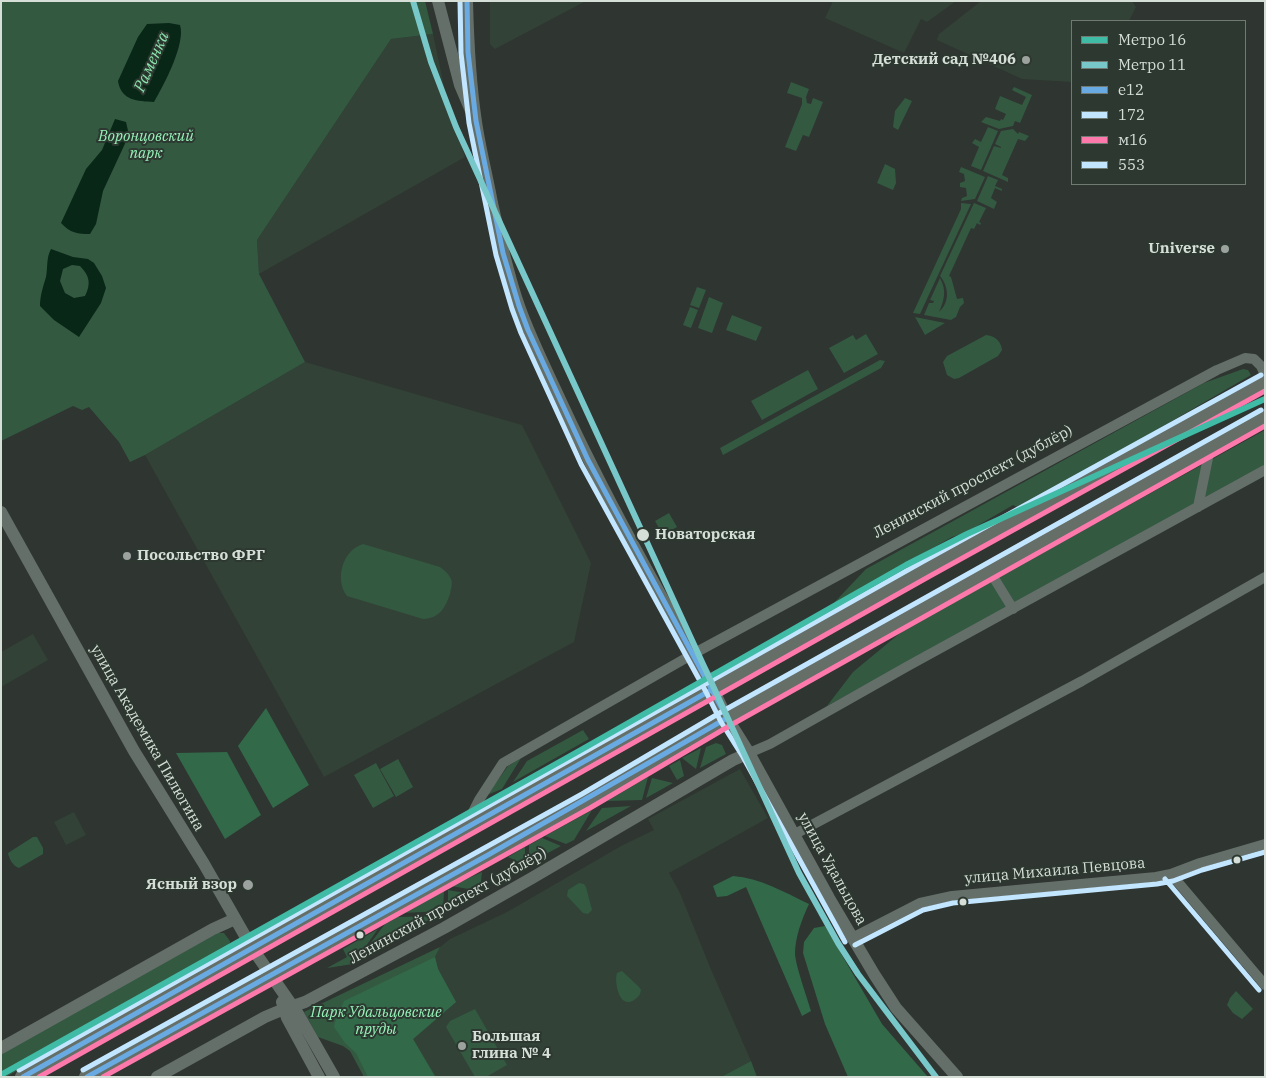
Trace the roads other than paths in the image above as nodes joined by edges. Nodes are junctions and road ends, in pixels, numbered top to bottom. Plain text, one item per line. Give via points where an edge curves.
1 (438, 1) edge
2 (467, 1) edge
3 (476, 121) junction
4 (1265, 376) edge
5 (1265, 382) edge
6 (1265, 417) edge
7 (1210, 448) junction
8 (1265, 470) edge
9 (1198, 507) junction
10 (1, 512) edge
11 (990, 570) junction
12 (1265, 577) edge
13 (1013, 609) junction
14 (693, 654) junction
15 (713, 689) junction
16 (727, 718) junction
17 (749, 753) junction
18 (464, 829) junction
19 (795, 834) junction
20 (1265, 844) edge
21 (1171, 874) junction
22 (235, 919) junction
23 (852, 938) junction
24 (252, 948) junction
25 (272, 976) junction
26 (1265, 986) edge
27 (288, 1007) junction
28 (1, 1048) edge
29 (23, 1077) edge
30 (87, 1077) edge
31 (157, 1077) edge
32 (319, 1077) edge
33 (334, 1077) edge
34 (957, 1077) edge

1 - 3 street via 460,85
2 - 3 street via 468,52
3 - 14 street, улица Удальцова via 503,253 528,330 588,460
4 - 14 street, Ленинский проспект (дублёр) via 1254,359 1245,358 1217,370
5 - 15 main road
6 - 7 main road
7 - 9 street
7 - 11 main road
8 - 9 street
9 - 13 street
10 - 22 street, улица Академика Пилюгина via 134,751
11 - 13 street
11 - 16 main road
12 - 19 street via 1082,681
13 - 17 street
14 - 15 street, улица Удальцова
14 - 18 street, Ленинский проспект (дублёр) via 503,763
15 - 16 street, улица Удальцова
15 - 18 main road
16 - 17 street, улица Удальцова
16 - 25 main road via 586,801
17 - 19 street, улица Удальцова
17 - 27 street, Ленинский проспект (дублёр) via 444,928 305,1002
18 - 24 main road
19 - 23 street, улица Удальцова
20 - 21 street, улица Михаила Певцова
21 - 23 street, улица Михаила Певцова via 952,896 920,904
21 - 26 street
22 - 24 street, улица Академика Пилюгина
22 - 28 street
23 - 34 street, улица Удальцова via 896,1008
24 - 25 street, улица Академика Пилюгина
24 - 29 main road
25 - 27 street, улица Академика Пилюгина
25 - 30 main road
27 - 31 street, Ленинский проспект (дублёр)
27 - 32 street via 298,1038
27 - 33 street via 313,1038

